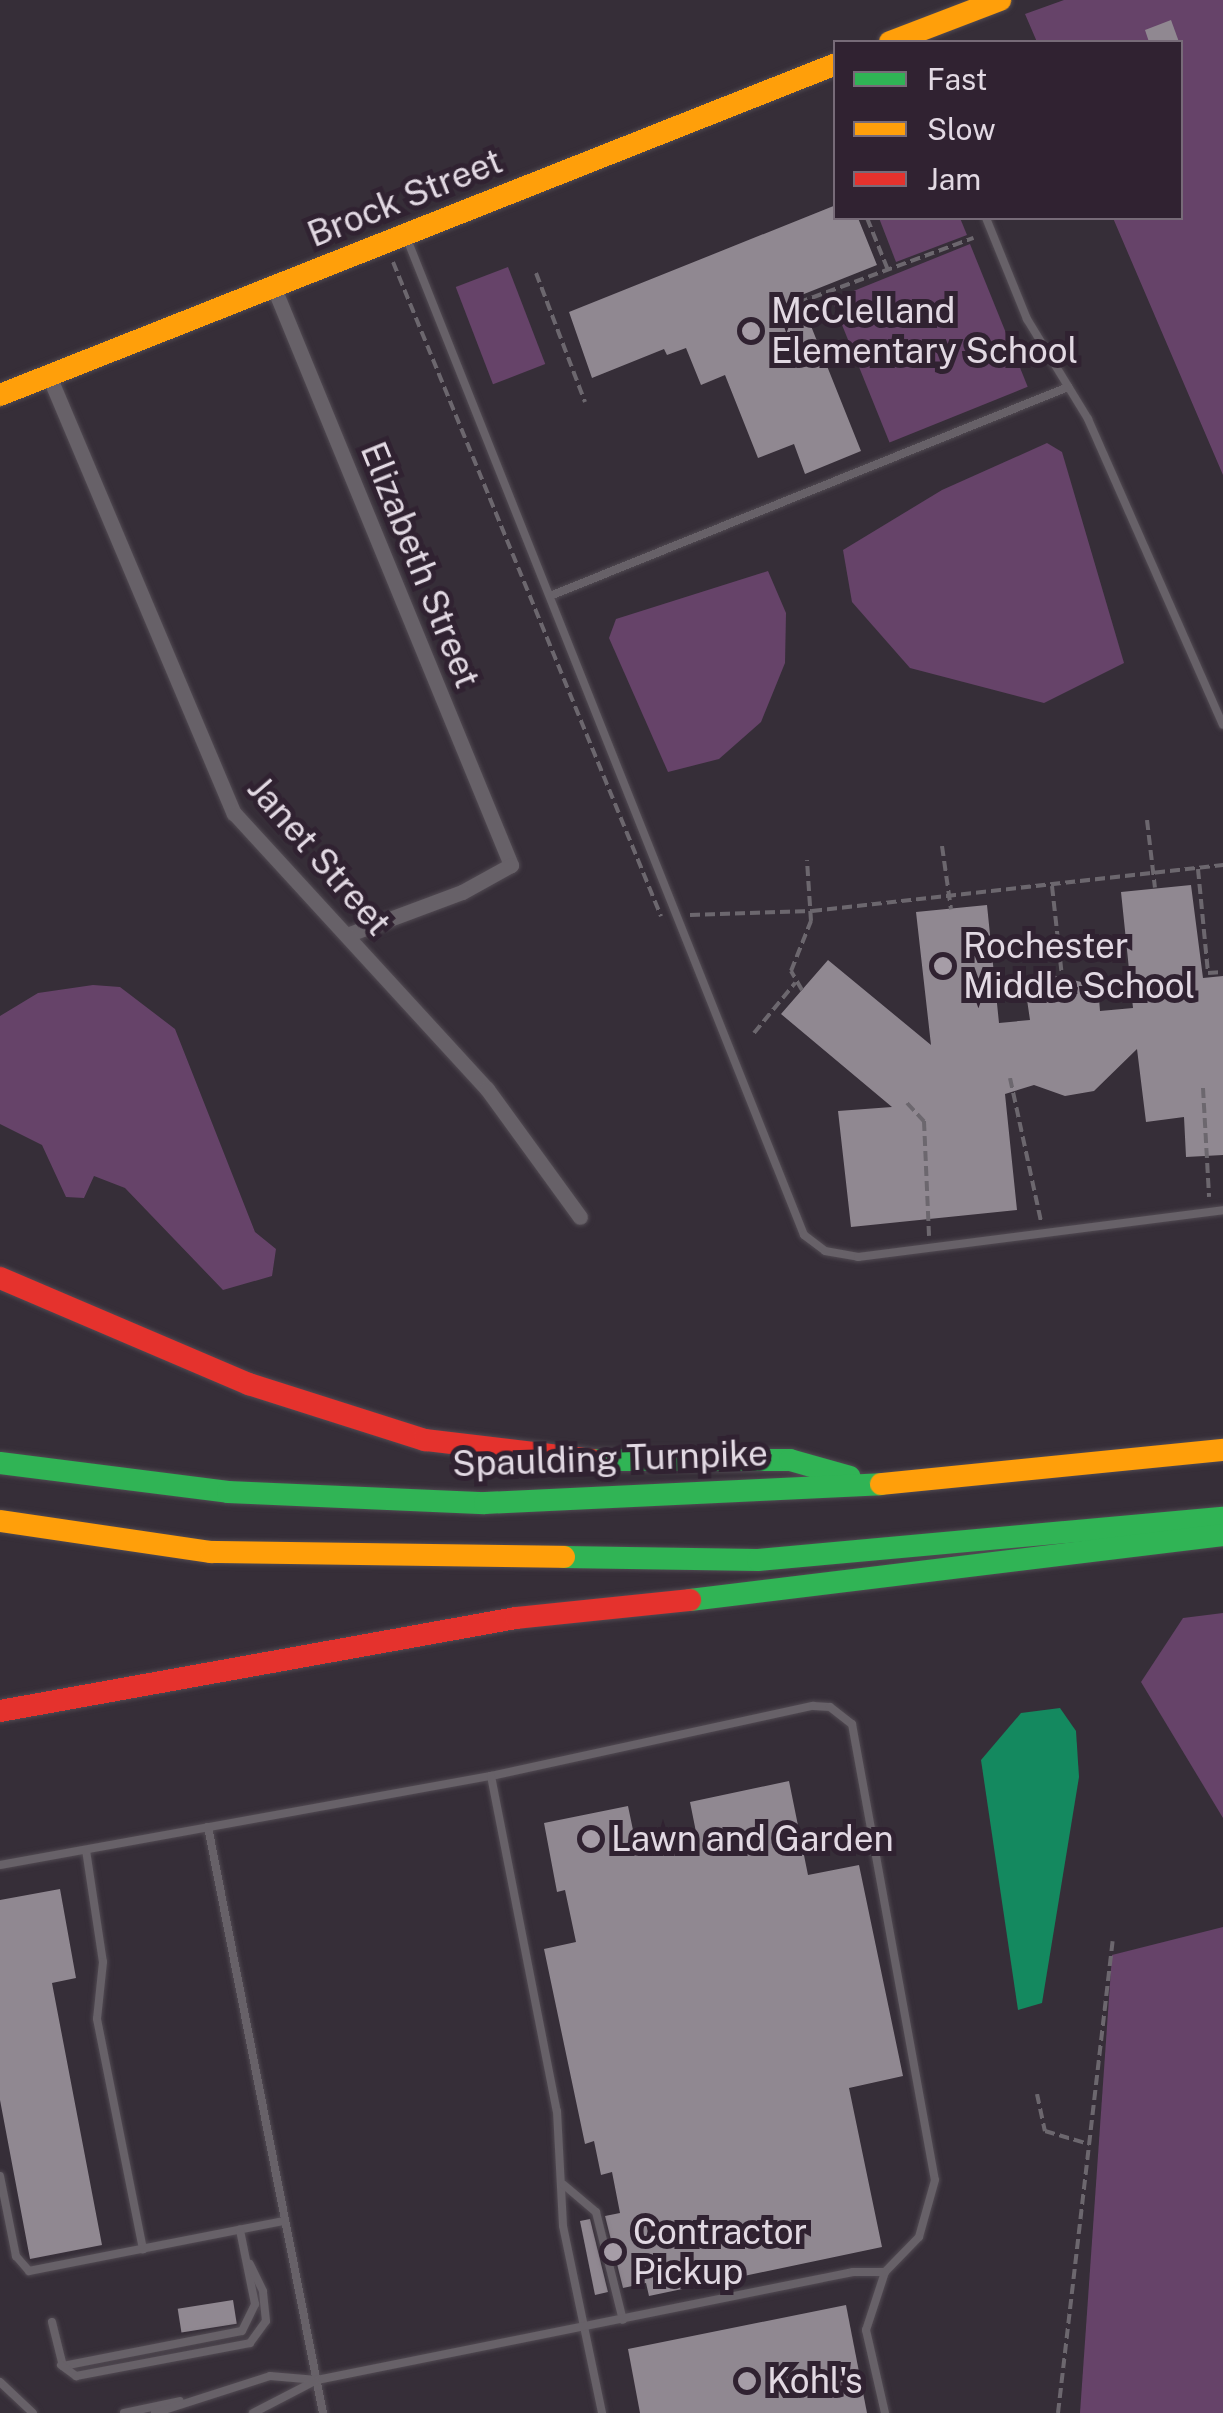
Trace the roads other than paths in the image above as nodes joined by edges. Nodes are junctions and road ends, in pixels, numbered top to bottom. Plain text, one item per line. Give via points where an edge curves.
1 (1000, 0) edge
2 (917, 38) edge
3 (833, 65) edge
4 (987, 220) edge
5 (405, 234) junction
6 (274, 288) junction
7 (49, 376) junction
8 (1068, 387) junction
9 (0, 395) edge
10 (550, 596) junction
11 (1223, 724) edge
12 (348, 935) junction
13 (1223, 1210) edge
14 (580, 1217) dead end
15 (0, 1278) edge
16 (1223, 1450) edge
17 (0, 1463) edge
18 (875, 1485) junction
19 (1223, 1518) edge
20 (0, 1521) edge
21 (1223, 1535) edge
22 (0, 1712) edge
23 (491, 1776) junction
24 (208, 1828) junction
25 (86, 1850) junction
26 (0, 1865) edge
27 (0, 2176) edge
28 (564, 2185) junction
29 (284, 2222) junction
30 (240, 2230) junction
31 (143, 2249) junction
32 (247, 2258) junction
33 (885, 2272) junction
34 (623, 2320) junction
35 (52, 2322) dead end
36 (584, 2329) junction
37 (58, 2361) junction
38 (317, 2380) junction
39 (0, 2382) edge
40 (199, 2399) junction
41 (33, 2413) edge
42 (124, 2413) edge
43 (156, 2413) edge
44 (253, 2413) edge
45 (323, 2413) edge
46 (602, 2413) edge
47 (885, 2413) edge

1 - 2 main road
3 - 5 main road, Brock Street
4 - 8 lane via 1027,319
5 - 6 main road, Brock Street
5 - 10 lane
6 - 7 main road, Brock Street
6 - 12 street, Elizabeth Street via 511,865 462,892
7 - 9 main road, Brock Street
7 - 12 street, Janet Street via 222,793 246,830
8 - 10 lane
8 - 11 lane
10 - 13 lane via 804,1235 840,1256
12 - 14 street, Janet Street via 486,1089
15 - 18 main road via 249,1384 425,1440 582,1460 790,1460
16 - 18 main road, Spaulding Turnpike
17 - 18 main road, Spaulding Turnpike via 228,1492 485,1502
19 - 20 main road via 758,1560 211,1552
21 - 22 main road via 960,1572 516,1618
23 - 24 lane
23 - 28 lane via 557,2111
23 - 33 lane via 813,1706 830,1707 852,1724 935,2180 920,2237
24 - 25 lane
24 - 29 lane
25 - 26 lane
25 - 31 lane via 102,1962 97,2019
27 - 31 lane via 22,2267
28 - 34 lane via 596,2212
28 - 36 lane via 563,2226
29 - 30 lane
29 - 38 lane
30 - 31 lane
30 - 32 lane
32 - 37 lane via 254,2316 242,2331 79,2365
32 - 37 lane via 266,2306 263,2329 250,2342 76,2376
33 - 34 lane via 853,2272
33 - 47 lane via 866,2330
34 - 36 lane
35 - 37 lane
36 - 38 lane
36 - 46 lane
38 - 40 lane via 270,2376
38 - 44 lane
38 - 45 lane
39 - 41 lane
40 - 42 lane
40 - 43 lane

